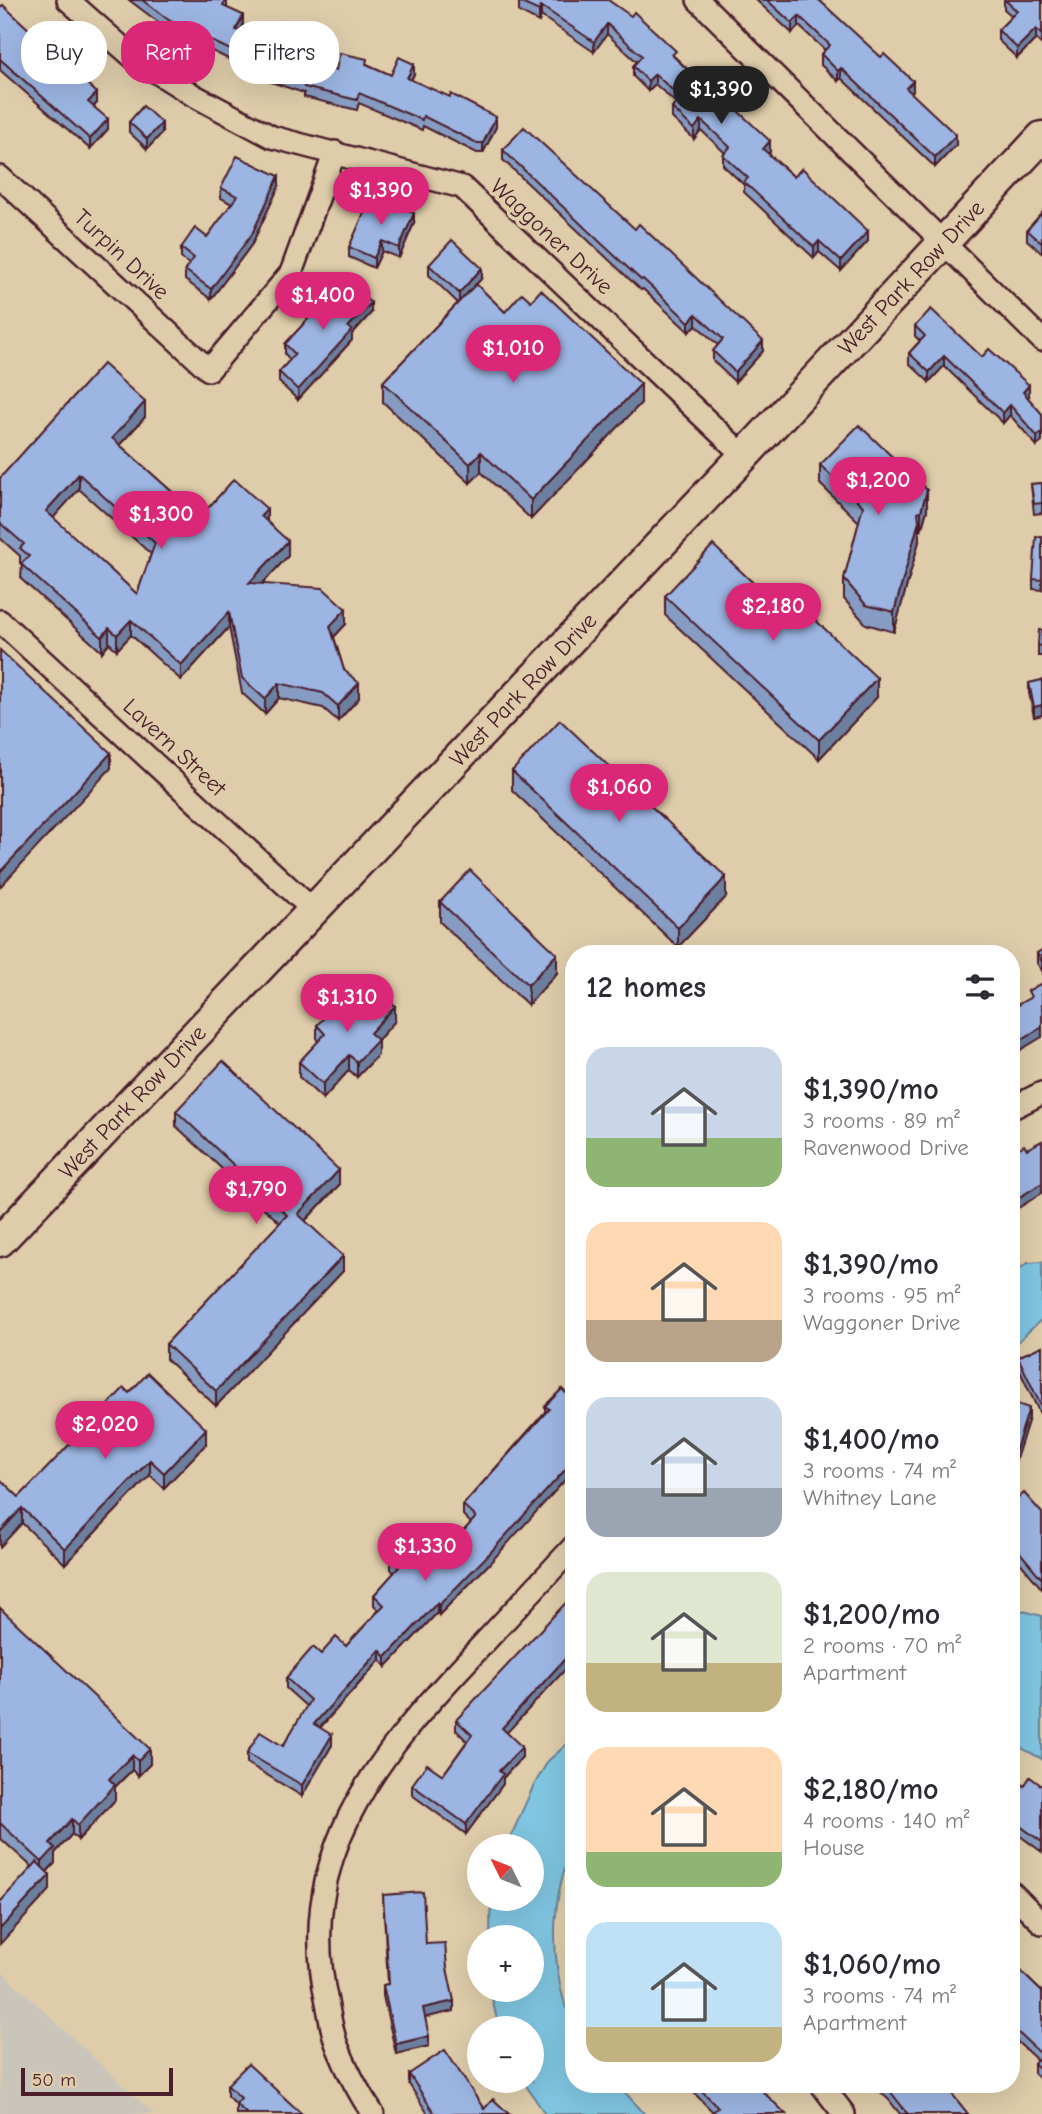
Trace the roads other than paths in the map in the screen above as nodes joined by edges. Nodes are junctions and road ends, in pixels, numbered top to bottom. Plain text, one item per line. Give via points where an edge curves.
1 (68, 0) edge
2 (698, 0) edge
3 (1042, 136) edge
4 (335, 152) junction
5 (0, 177) edge
6 (943, 243) junction
7 (1042, 340) edge
8 (744, 456) junction
9 (0, 621) edge
10 (314, 911) junction
11 (1042, 1093) edge
12 (1020, 1104) edge
13 (0, 1241) edge
14 (565, 1556) edge
15 (1020, 1901) edge
16 (1042, 1923) edge
17 (828, 2093) edge
18 (373, 2114) edge
19 (844, 2114) edge

1 - 4 street, Waggoner Drive via 134,58 193,95 272,137
2 - 6 street
3 - 6 main road, West Park Row Drive
4 - 5 street, Turpin Drive via 291,273 209,370
4 - 8 street, Waggoner Drive via 462,187
6 - 7 street
6 - 8 main road, West Park Row Drive
8 - 10 main road, West Park Row Drive
9 - 10 street, Lavern Street
10 - 13 main road, West Park Row Drive
11 - 12 street
14 - 18 street via 412,1720 373,1774 331,1861 319,1915 322,1979 337,2047
15 - 16 street
17 - 19 street

